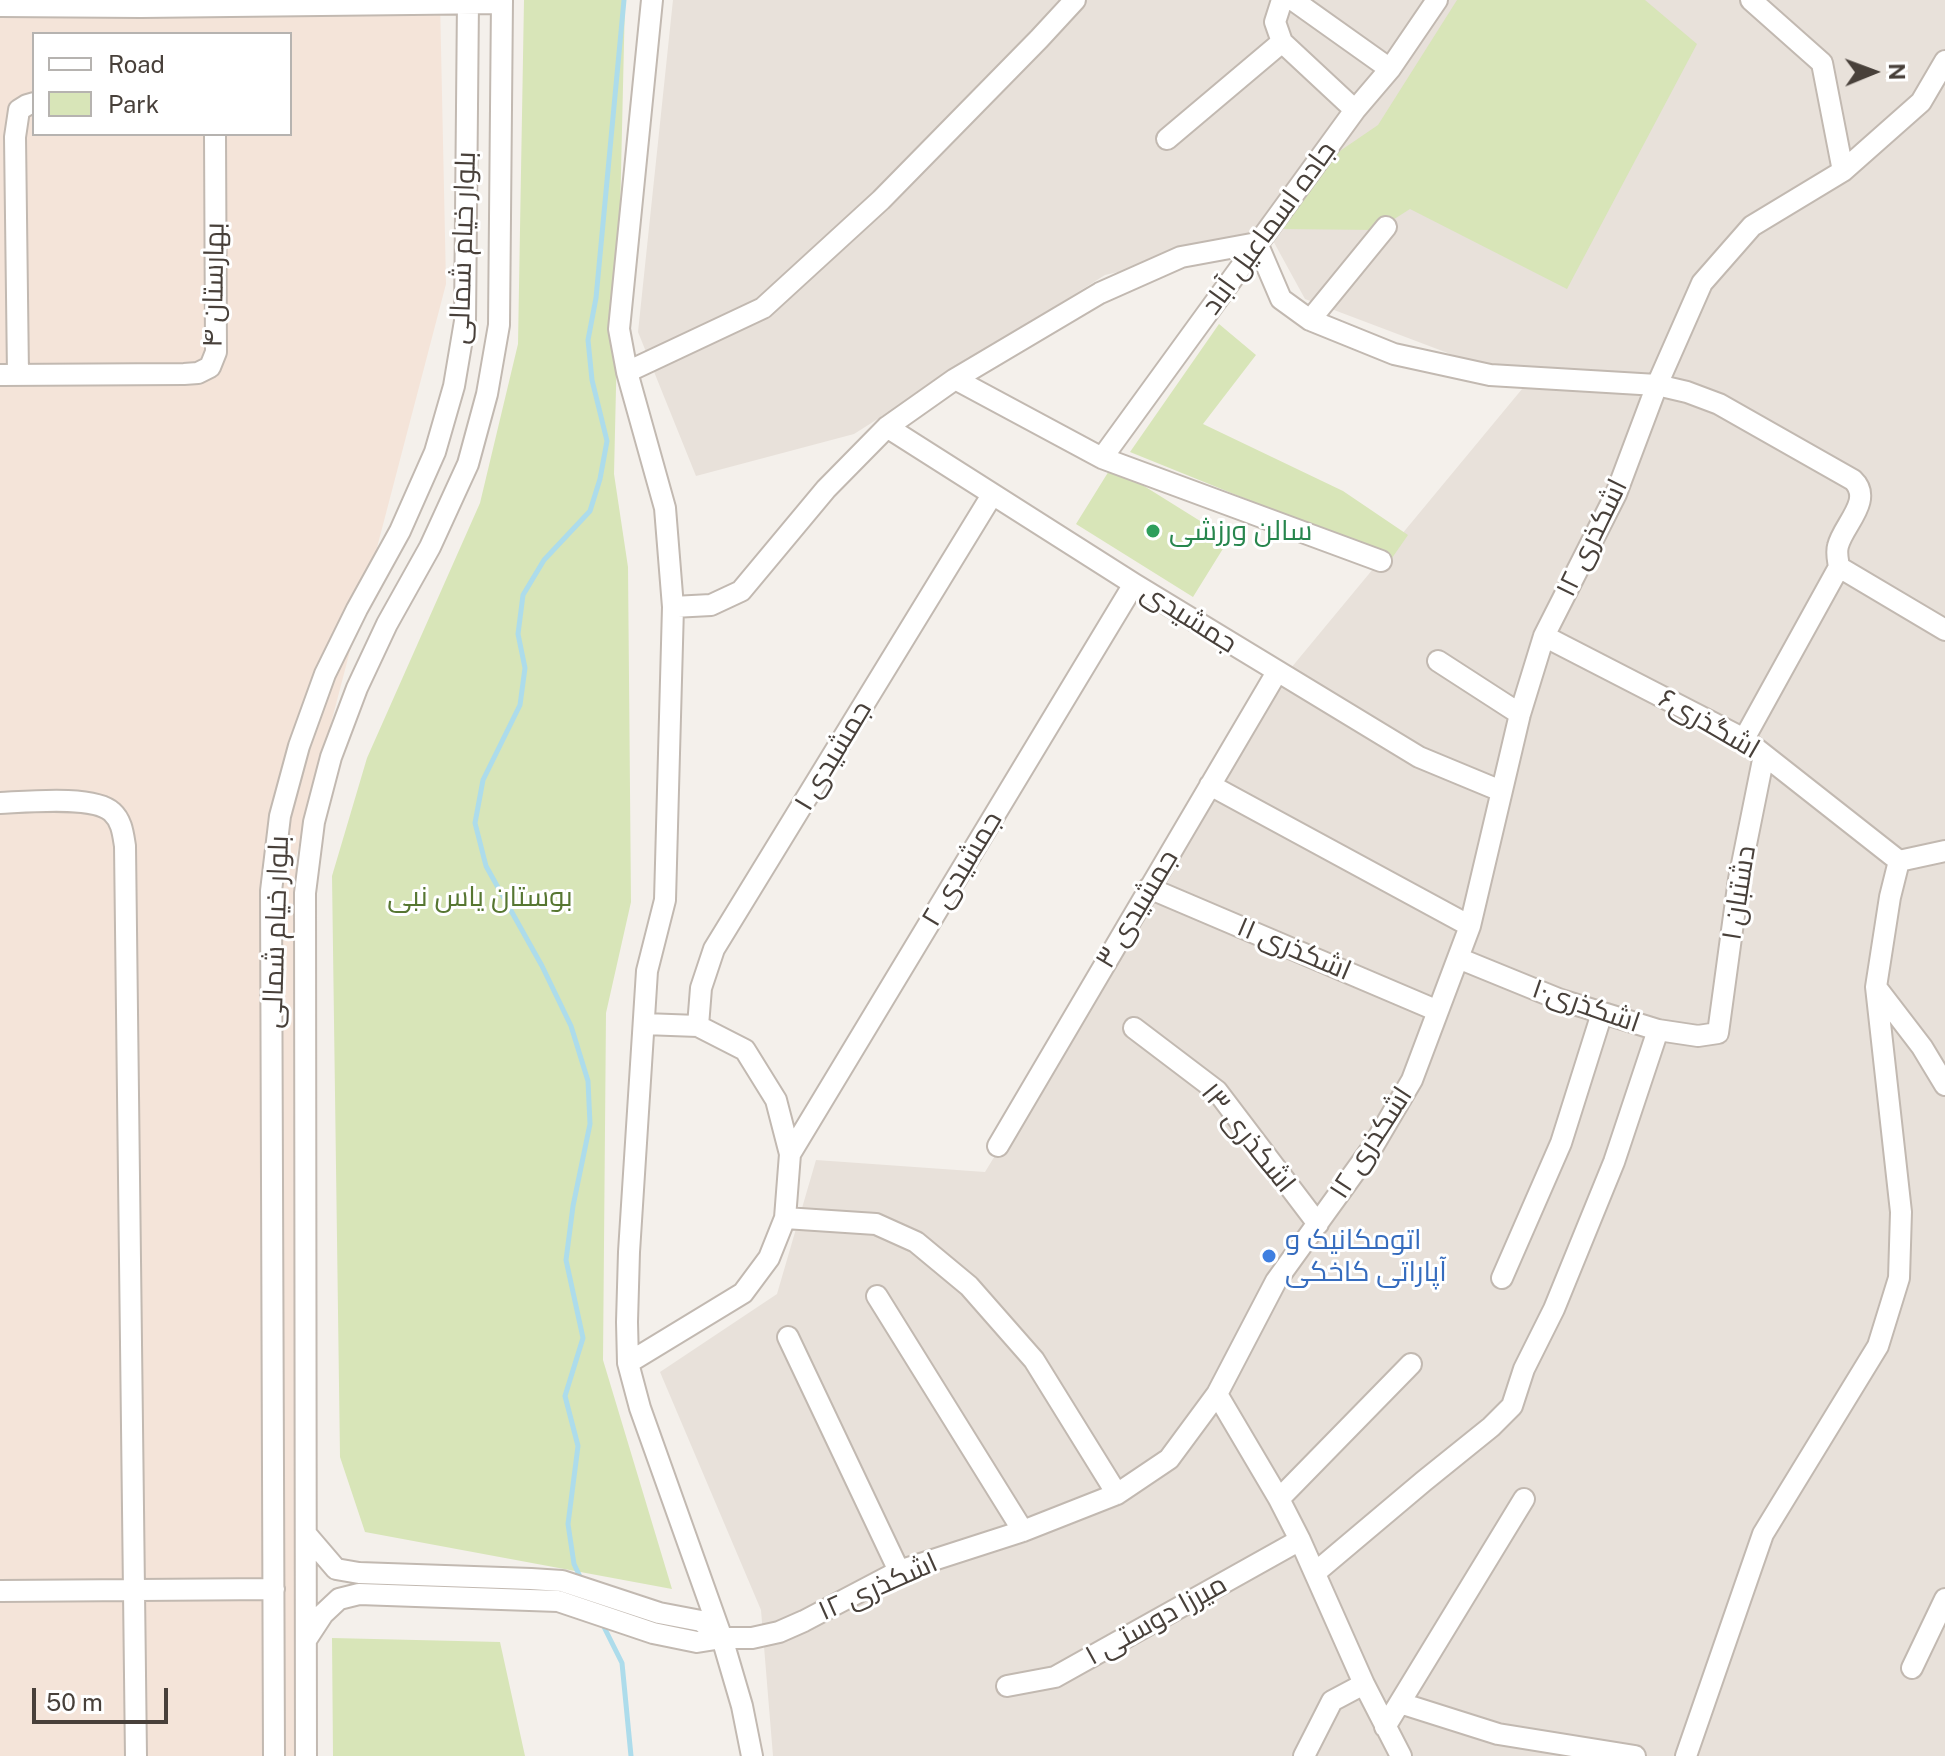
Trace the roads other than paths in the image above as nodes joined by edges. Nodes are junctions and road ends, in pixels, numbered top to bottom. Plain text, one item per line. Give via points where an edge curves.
1 (652, 0) edge
2 (1075, 0) edge
3 (1282, 0) edge
4 (1293, 0) edge
5 (1437, 0) edge
6 (1751, 0) edge
7 (468, 1) edge
8 (502, 1) edge
9 (141, 4) edge
10 (0, 6) edge
11 (1282, 42) junction
12 (1945, 61) edge
13 (1390, 69) junction
14 (27, 106) edge
15 (1355, 110) junction
16 (215, 136) edge
17 (1167, 139) dead end
18 (1843, 171) junction
19 (1386, 227) dead end
20 (1257, 243) junction
21 (1310, 320) junction
22 (627, 372) junction
23 (9, 375) edge
24 (955, 379) junction
25 (1657, 385) junction
26 (887, 427) junction
27 (1102, 458) junction
28 (992, 495) junction
29 (1381, 561) dead end
30 (1839, 567) junction
31 (1134, 584) junction
32 (673, 607) junction
33 (1945, 630) edge
34 (1544, 636) junction
35 (1438, 661) dead end
36 (1277, 672) junction
37 (1520, 714) junction
38 (1744, 739) junction
39 (1764, 755) junction
40 (1210, 785) junction
41 (1501, 791) junction
42 (0, 803) edge
43 (1945, 851) edge
44 (1899, 861) junction
45 (1149, 888) junction
46 (1470, 926) junction
47 (1458, 958) junction
48 (1876, 987) junction
49 (1438, 1011) junction
50 (1602, 1013) junction
51 (644, 1024) junction
52 (698, 1026) junction
53 (1134, 1028) dead end
54 (1658, 1030) junction
55 (1718, 1033) joint
56 (1945, 1085) edge
57 (272, 1143) junction
58 (305, 1143) junction
59 (998, 1146) dead end
60 (790, 1154) junction
61 (785, 1218) junction
62 (1318, 1224) junction
63 (1502, 1278) dead end
64 (877, 1296) dead end
65 (788, 1337) dead end
66 (628, 1363) junction
67 (1411, 1364) dead end
68 (1217, 1394) junction
69 (1117, 1494) junction
70 (1279, 1499) junction
71 (1524, 1499) dead end
72 (1023, 1531) junction
73 (306, 1534) junction
74 (1300, 1540) junction
75 (899, 1571) junction
76 (1316, 1572) junction
77 (274, 1589) junction
78 (505, 1589) junction
79 (0, 1591) edge
80 (135, 1591) junction
81 (1945, 1599) edge
82 (722, 1638) junction
83 (306, 1640) junction
84 (1912, 1668) dead end
85 (1364, 1684) junction
86 (1007, 1686) dead end
87 (1400, 1703) junction
88 (1385, 1727) junction
89 (1395, 1753) edge
90 (136, 1756) edge
91 (274, 1756) edge
92 (306, 1756) edge
93 (752, 1756) edge
94 (1304, 1756) edge
95 (1635, 1756) edge
96 (1686, 1756) edge

1 - 22 street via 619,329
2 - 22 street via 881,200 763,308
3 - 11 street via 1275,22
4 - 13 street
5 - 13 street, جاده اسماعیل آباد
6 - 18 street via 1822,63
7 - 8 street
7 - 9 street
7 - 57 street, بلوار خیام شمالی via 465,321 454,386 435,452 400,531 325,674 280,816 271,891
8 - 58 street, بلوار خیام شمالی via 497,339 468,464 357,688 314,822 305,893
9 - 10 street
11 - 15 street
11 - 17 street
12 - 18 street, اشکذری ۱۲ via 1921,102
13 - 15 street, جاده اسماعیل آباد
14 - 23 street via 15,137
15 - 20 street, جاده اسماعیل آباد
16 - 23 street, بهارستان ۴ via 216,352 210,367 184,374
18 - 25 street, اشکذری ۱۲ via 1752,226 1702,283
19 - 21 street
20 - 21 street via 1281,299
20 - 24 street via 1181,257 1100,293
20 - 27 street, جاده اسماعیل آباد
21 - 25 street via 1394,354 1490,375
22 - 32 street via 665,508
24 - 26 street
24 - 27 street
25 - 30 street via 1719,404 1859,486 1861,499 1838,545
25 - 34 street, اشکذری ۱۲ via 1616,494
26 - 28 street, جمشیدی
26 - 32 street via 826,489 741,591 711,605
27 - 29 street
28 - 31 street, جمشیدی
28 - 52 street, جمشیدی ۱ via 714,949 701,988
30 - 33 street
30 - 38 street
31 - 36 street, جمشیدی
31 - 60 street, جمشیدی ۲
32 - 51 street via 665,900 647,971
34 - 37 street, اشکذری ۱۲
34 - 38 street, اشگذری۶
35 - 37 street
36 - 40 street, جمشیدی ۳
36 - 41 street, جمشیدی via 1419,757
37 - 41 street, اشکذری ۱۲
38 - 39 street, اشگذری۶
39 - 44 street, اشگذری۶
39 - 55 street, دشتبان ۱ via 1739,879
40 - 45 street, جمشیدی ۳
40 - 46 street
41 - 46 street, اشکذری ۱۲
42 - 80 street via 96,803 112,811 122,826
43 - 44 street
44 - 48 street
45 - 49 street, اشکذری ۱۱
45 - 59 street, جمشیدی ۳
46 - 47 street, اشکذری ۱۲
47 - 49 street, اشکذری ۱۲
47 - 50 street, اشکذری۱۰
48 - 56 street
48 - 96 street via 1901,1212 1899,1278 1878,1346 1763,1534
49 - 62 street, اشکذری ۱۲ via 1412,1080
50 - 54 street, اشکذری۱۰
50 - 63 street via 1561,1143
51 - 52 street
51 - 66 street via 629,1252
52 - 60 street via 745,1050 776,1100
53 - 62 street, اشکذری ۱۳ via 1217,1091
54 - 55 street, اشکذری۱۰
54 - 76 street via 1614,1162 1512,1406
57 - 58 street
57 - 77 street, بلوار خیام شمالی
58 - 73 street, بلوار خیام شمالی
60 - 61 street
61 - 66 street via 769,1258 743,1293
61 - 69 street via 876,1224 916,1242 969,1286 1034,1360
62 - 68 street, اشکذری ۱۲ via 1276,1281
64 - 72 street
65 - 75 street
66 - 82 street
67 - 70 street
68 - 69 street, اشکذری ۱۲ via 1169,1459
68 - 70 street
69 - 72 street, اشکذری ۱۲
70 - 74 street
71 - 87 street
72 - 75 street, اشکذری ۱۲
73 - 78 street via 336,1569
73 - 83 street, بلوار خیام شمالی
74 - 76 street
74 - 86 street, میرزا دوستی ۱ via 1055,1677
75 - 82 street, اشکذری ۱۲ via 779,1632
76 - 85 street
77 - 80 street
77 - 91 street, بلوار خیام شمالی
78 - 82 street via 562,1581 656,1623 701,1621
78 - 83 street via 339,1599
79 - 80 street
80 - 90 street
81 - 84 street
82 - 93 street
83 - 92 street, بلوار خیام شمالی
85 - 88 street
85 - 94 street via 1332,1701
87 - 88 street
87 - 95 street via 1498,1734
88 - 89 street

